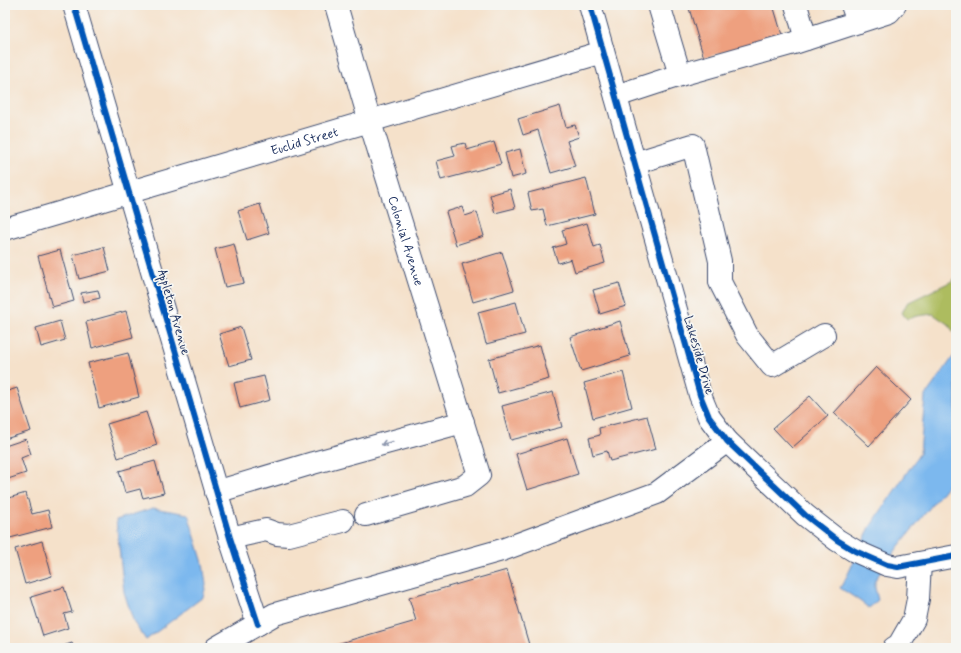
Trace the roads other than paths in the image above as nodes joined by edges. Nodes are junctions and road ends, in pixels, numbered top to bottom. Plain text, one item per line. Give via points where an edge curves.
1 (74, 5) edge
2 (336, 5) edge
3 (590, 5) edge
4 (659, 5) edge
5 (796, 5) edge
6 (895, 5) edge
7 (855, 13) edge
8 (806, 39) junction
9 (603, 52) junction
10 (680, 75) junction
11 (616, 96) junction
12 (370, 122) junction
13 (634, 163) junction
14 (128, 192) junction
15 (5, 229) edge
16 (824, 335) dead end
17 (463, 422) junction
18 (727, 441) junction
19 (216, 492) junction
20 (366, 515) dead end
21 (343, 521) dead end
22 (230, 538) junction
23 (956, 556) edge
24 (920, 563) junction
25 (258, 624) junction
26 (216, 648) edge
27 (894, 648) edge

1 - 14 street, Appleton Avenue
2 - 12 street, Colonial Avenue
3 - 9 street, Lakeside Drive
4 - 10 street
5 - 8 street
6 - 7 street via 889,12
7 - 8 street
8 - 10 street
9 - 11 street, Lakeside Drive
9 - 12 street, Euclid Street
10 - 11 street
11 - 13 street, Lakeside Drive
12 - 14 street, Euclid Street
12 - 17 street, Colonial Avenue
13 - 16 street via 692,145 720,261 720,282 747,335 772,366
13 - 18 street, Lakeside Drive via 700,395 709,417
14 - 15 street, Euclid Street
14 - 19 street, Appleton Avenue
17 -> 19 street
17 - 20 street, Colonial Avenue via 479,475 465,486
18 - 24 street, Lakeside Drive via 806,515 855,551 887,565 898,567
18 - 25 street via 657,493 502,550 275,614
19 - 22 street, Appleton Avenue
21 - 22 street via 289,535 266,530
22 - 25 street, Appleton Avenue
23 - 24 street, Lakeside Drive
24 - 27 street via 914,619 899,645
25 - 26 street

